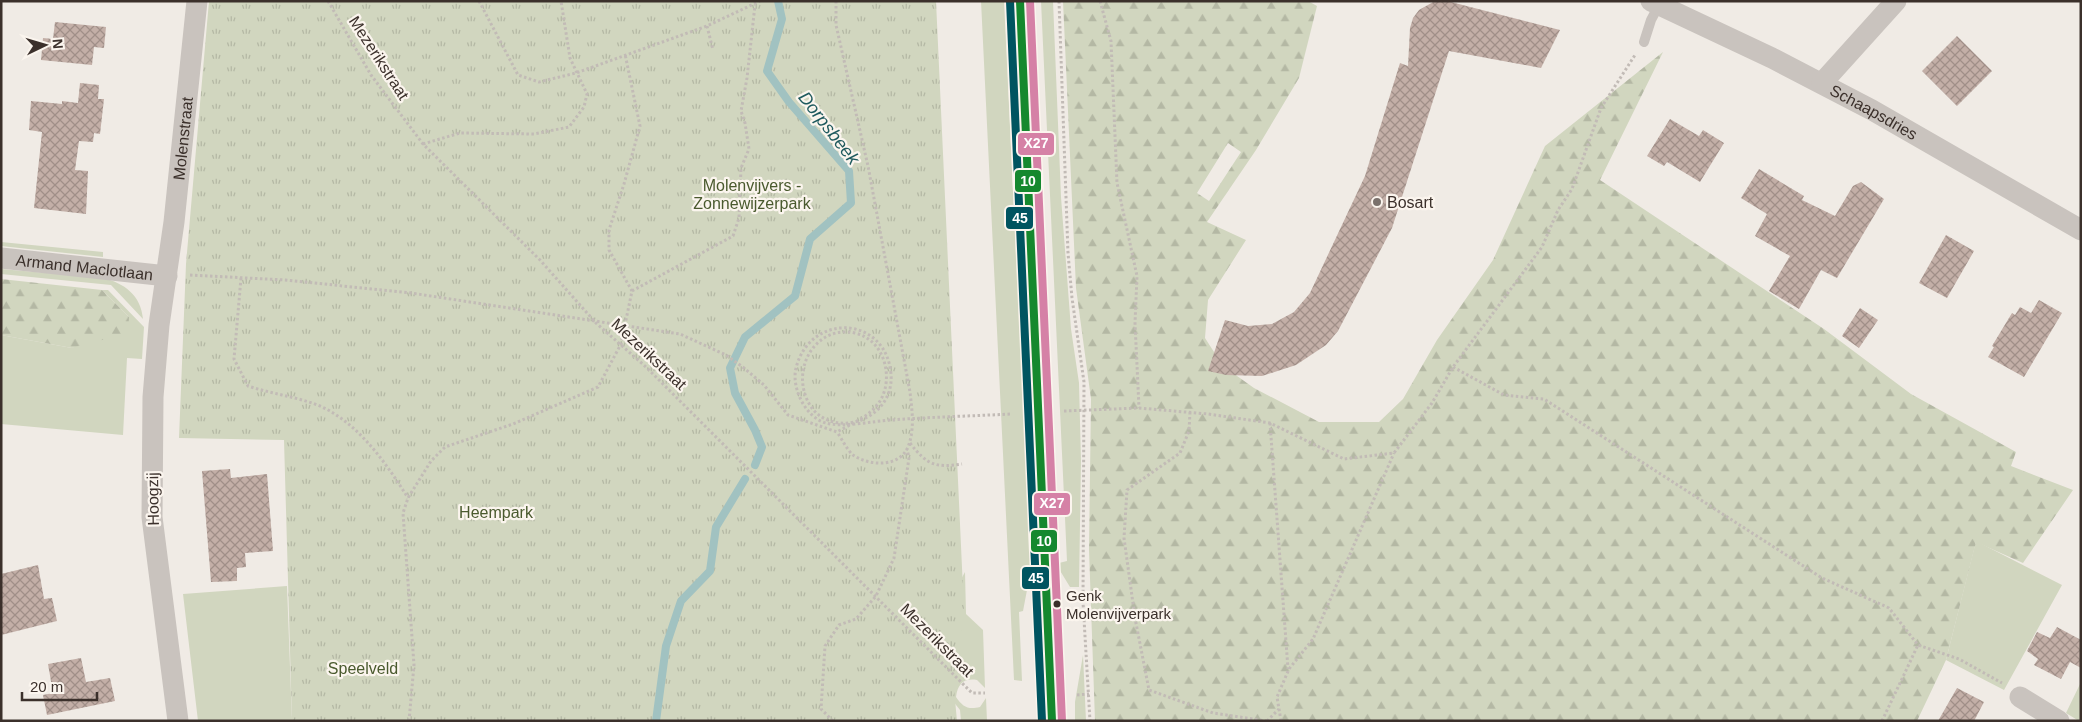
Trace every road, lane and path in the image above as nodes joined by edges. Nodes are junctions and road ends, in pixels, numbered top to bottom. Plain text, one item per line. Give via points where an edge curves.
1 (197, 1) edge
2 (328, 1) edge
3 (479, 1) edge
4 (562, 1) edge
5 (760, 1) edge
6 (836, 1) edge
7 (1020, 1) edge
8 (1059, 1) edge
9 (1100, 1) edge
10 (1896, 1) edge
11 (1655, 3) edge
12 (754, 5) junction
13 (707, 26) junction
14 (1644, 42) joint
15 (713, 50) dead end
16 (624, 54) junction
17 (576, 73) junction
18 (1822, 83) junction
19 (423, 144) junction
20 (2081, 230) edge
21 (1, 258) edge
22 (175, 275) junction
23 (241, 278) junction
24 (632, 291) junction
25 (596, 323) junction
26 (627, 325) junction
27 (621, 344) junction
28 (1453, 367) junction
29 (1139, 408) junction
30 (1061, 412) dead end
31 (1190, 412) junction
32 (1022, 413) dead end
33 (1270, 422) junction
34 (837, 432) junction
35 (909, 443) junction
36 (907, 449) junction
37 (1394, 453) junction
38 (962, 464) dead end
39 (408, 498) junction
40 (876, 596) junction
41 (1918, 645) junction
42 (1288, 669) junction
43 (985, 693) dead end
44 (1088, 694) junction
45 (1071, 696) dead end
46 (2020, 697) joint
47 (1279, 709) junction
48 (178, 721) edge
49 (410, 721) edge
50 (833, 721) edge
51 (1052, 721) edge
52 (1090, 721) edge
53 (1267, 721) edge
54 (1281, 721) edge
55 (1882, 721) edge
56 (2059, 721) edge

1 - 22 street, Molenstraat
2 - 19 path, Mezerikstraat via 372,75
3 - 17 path via 518,75 539,82
4 - 17 path via 570,58
5 - 12 path
6 - 35 path via 836,25 868,166 910,392 913,428
7 - 51 main road
8 - 44 path via 1068,253 1084,382 1083,602
9 - 29 path via 1110,41 1117,183 1137,276 1135,323
10 - 18 street
11 - 14 lane, Schaapsdries
11 - 18 street, Schaapsdries
12 - 13 path
12 - 24 path via 741,111 749,149 741,168 739,218 733,236
13 - 15 path
13 - 16 path
14 - 28 path via 1601,108 1572,189 1558,210 1542,247
16 - 17 path
16 - 24 path via 640,126 609,230 609,250
17 - 19 path via 587,94 584,107 568,127 534,134 460,133
18 - 20 street, Schaapsdries
19 - 25 path, Mezerikstraat via 540,260
21 - 22 street, Armand Maclotlaan
22 - 23 path
22 - 48 street, Hoogzij via 159,325 153,397 152,517
23 - 25 path via 411,293
23 - 39 path via 234,359 248,386 312,403 345,419 393,474
24 - 26 path
25 - 26 path
25 - 27 path, Mezerikstraat
26 - 27 path
26 - 34 path via 680,334 726,355 764,385 788,415
27 - 39 path via 598,387 513,424 446,447 431,461
27 - 40 path, Mezerikstraat
28 - 37 path via 1432,403
28 - 41 path via 1504,395 1544,398 1822,578 1889,608
29 - 30 path
29 - 31 path
31 - 33 path
31 - 53 path via 1189,431 1180,453 1127,490 1124,538 1149,690 1213,714
32 - 34 path via 828,424 818,420 802,401 795,370 808,344 829,330 854,328 867,333 882,348 891,376 887,394 875,412 858,422 832,422 815,411 807,399 802,374 810,351 828,337 850,332 875,345 886,363 885,390 879,402 865,416
33 - 37 path via 1344,459
33 - 42 path
34 - 36 path via 852,454 870,463 893,462
35 - 36 path
35 - 38 path via 924,460 943,467
36 - 40 path via 909,458 894,558
37 - 42 path via 1313,639
39 - 49 path via 403,513 414,665
40 - 43 path, Mezerikstraat via 972,693
40 - 50 path via 856,619 838,625 825,646 821,709
41 - 46 path via 1959,658 2014,690
41 - 55 path
42 - 47 path via 1277,697
44 - 45 path
44 - 52 path
46 - 56 street
47 - 53 path
47 - 54 path

